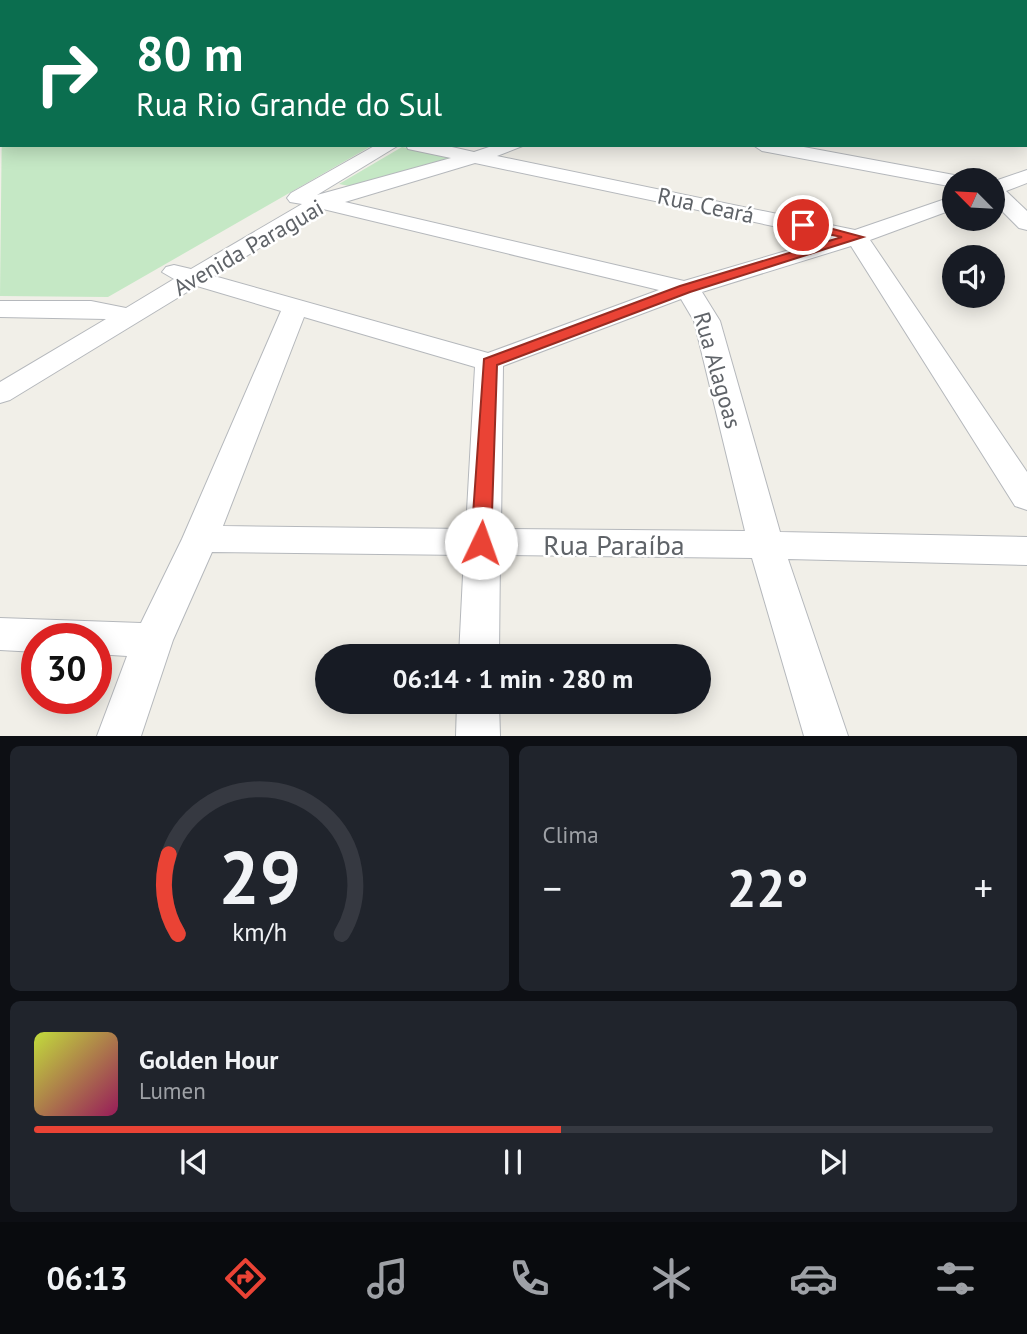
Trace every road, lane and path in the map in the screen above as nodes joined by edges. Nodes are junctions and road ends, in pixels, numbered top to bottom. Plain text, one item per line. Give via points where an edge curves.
1 (387, 147) edge
2 (425, 147) edge
3 (510, 147) edge
4 (773, 147) edge
5 (477, 157) junction
6 (1027, 176) edge
7 (942, 179) edge
8 (1005, 184) edge
9 (308, 200) junction
10 (1005, 202) edge
11 (942, 206) edge
12 (1027, 223) edge
13 (857, 237) junction
14 (183, 274) junction
15 (685, 289) junction
16 (296, 306) junction
17 (0, 309) edge
18 (120, 313) junction
19 (489, 362) junction
20 (0, 374) edge
21 (0, 394) edge
22 (1027, 498) edge
23 (200, 539) junction
24 (481, 543) junction
25 (766, 545) junction
26 (1027, 551) edge
27 (0, 634) edge
28 (153, 640) junction
29 (479, 644) edge
30 (478, 714) edge
31 (119, 736) edge
32 (478, 736) edge
33 (826, 736) edge

1 - 9 street
2 - 5 street, Rua Ceará
3 - 5 street, Avenida Paraguai
4 - 7 street
5 - 9 street, Avenida Paraguai
5 - 13 street, Rua Ceará
6 - 8 street
9 - 14 street, Avenida Paraguai
9 - 15 street, Rua Alagoas
10 - 12 street
11 - 13 street
13 - 15 street
13 - 22 street
14 - 16 street
14 - 18 street, Avenida Paraguai
15 - 19 street
15 - 25 street, Rua Alagoas via 698,301 707,321
16 - 19 street
16 - 23 street
17 - 18 street
18 - 20 street, Avenida Paraguai
18 - 21 street, Avenida Paraguai
19 - 24 street
23 - 24 street, Rua Paraíba
23 - 28 street
24 - 25 street, Rua Paraíba
24 - 29 street
25 - 26 street, Rua Paraíba
25 - 33 street, Rua Alagoas
27 - 28 street
28 - 31 street
30 - 32 street

